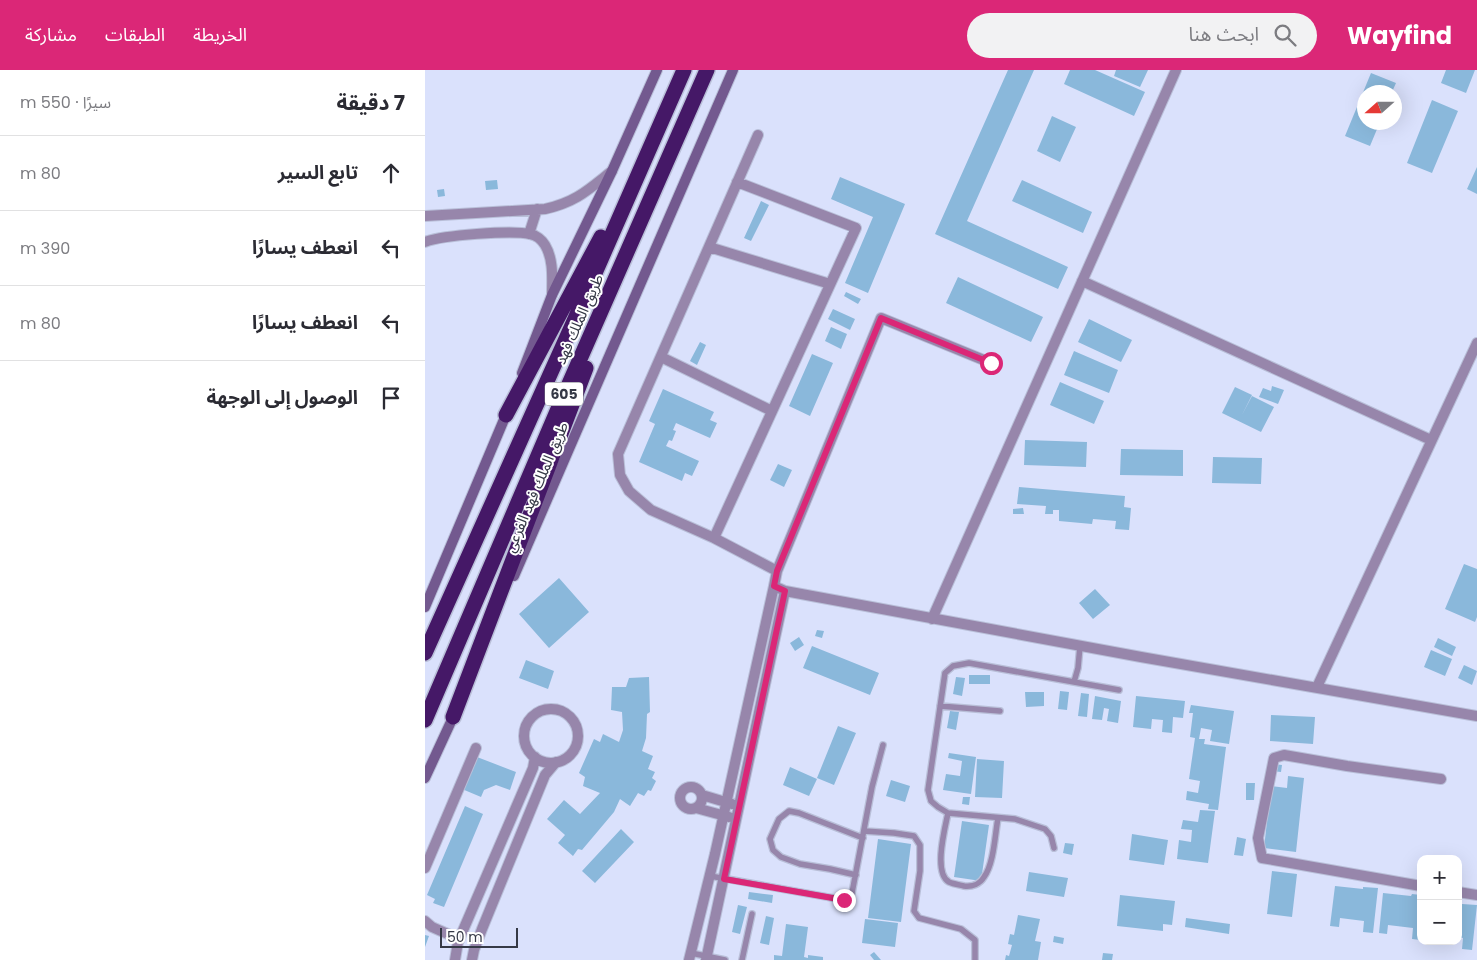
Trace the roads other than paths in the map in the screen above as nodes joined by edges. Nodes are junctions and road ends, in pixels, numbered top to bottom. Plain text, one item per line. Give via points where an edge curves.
1 (657, 70) edge
2 (684, 70) edge
3 (707, 70) edge
4 (733, 70) edge
5 (1176, 70) edge
6 (758, 135) dead end
7 (653, 141) junction
8 (612, 171) junction
9 (659, 181) junction
10 (737, 182) junction
11 (537, 210) junction
12 (425, 216) edge
13 (529, 234) junction
14 (425, 242) edge
15 (709, 247) junction
16 (1082, 282) junction
17 (830, 284) junction
18 (552, 295) junction
19 (1477, 343) edge
20 (661, 357) junction
21 (991, 363) dead end
22 (772, 410) junction
23 (505, 414) junction
24 (1431, 440) junction
25 (714, 538) junction
26 (777, 571) junction
27 (774, 586) junction
28 (785, 591) junction
29 (425, 607) edge
30 (932, 618) junction
31 (1080, 646) junction
32 (425, 653) edge
33 (1074, 682) junction
34 (1317, 687) junction
35 (1119, 690) dead end
36 (941, 706) junction
37 (1000, 711) dead end
38 (1477, 716) edge
39 (453, 717) junction
40 (425, 720) edge
41 (883, 745) dead end
42 (476, 748) dead end
43 (535, 757) junction
44 (556, 762) junction
45 (425, 778) edge
46 (1441, 778) dead end
47 (702, 795) junction
48 (727, 803) junction
49 (740, 806) junction
50 (696, 808) junction
51 (948, 813) junction
52 (724, 816) junction
53 (998, 818) junction
54 (737, 820) junction
55 (508, 825) junction
56 (864, 831) junction
57 (522, 832) junction
58 (863, 838) junction
59 (1054, 848) dead end
60 (425, 868) edge
61 (856, 875) junction
62 (710, 876) junction
63 (724, 879) junction
64 (1417, 885) edge
65 (1462, 893) edge
66 (1477, 895) edge
67 (476, 898) junction
68 (492, 905) junction
69 (752, 914) dead end
70 (426, 921) edge
71 (460, 936) junction
72 (690, 957) edge
73 (707, 958) edge
74 (455, 960) edge
75 (472, 960) edge
76 (725, 960) edge
77 (742, 960) edge
78 (975, 960) edge

1 - 8 main road
2 - 7 highway, طريق الملك فهد / 605
3 - 9 highway, طريق الملك فهد / 605
4 - 39 main road, طريق الملك فهد الفرعي
5 - 16 street
6 - 10 street
7 - 23 highway
7 - 32 highway, طريق الملك فهد / 605
8 - 11 street via 576,199
8 - 18 main road
9 - 39 highway
9 - 40 highway, طريق الملك فهد / 605
10 - 15 street
10 - 17 street via 856,228
11 - 12 street
11 - 13 street
13 - 14 street via 441,237
13 - 18 street via 545,245 552,271
15 - 17 street
15 - 20 street
16 - 24 street
16 - 30 street
17 - 22 street
18 - 23 main road
19 - 24 street
20 - 22 street
20 - 25 street via 618,454 620,475 629,491 651,510
21 - 26 street via 881,318
22 - 25 street
23 - 29 main road
24 - 34 street
25 - 26 street
26 - 27 street
27 - 28 street
27 - 48 street
28 - 30 street
28 - 49 street
30 - 31 street
31 - 33 lane
31 - 34 street
33 - 35 lane
33 - 36 lane via 969,663 953,666 945,673
34 - 38 street
36 - 37 lane
36 - 51 lane via 928,790 931,801
39 - 45 main road, طريق الملك فهد الفرعي
41 - 56 lane
42 - 60 street
43 - 44 street
43 - 44 street via 527,747 525,728 537,713 555,709 572,719 578,737 570,754
43 - 55 street
44 - 57 street via 545,775
46 - 64 street via 1283,755 1274,758 1258,838 1261,858
47 - 48 street
47 - 50 street
47 - 50 street via 693,786 681,793 682,804 689,809
48 - 49 street
48 - 52 street
49 - 54 street
50 - 52 street
51 - 53 lane
51 - 53 lane via 940,863 943,875 949,882 969,887 984,878 990,865
52 - 54 street
52 - 62 street
53 - 59 lane via 1015,819 1045,829
54 - 63 street
55 - 57 street
55 - 67 street
56 - 58 lane
56 - 78 lane via 914,836 920,844 920,870 913,910 919,918 961,929 975,940
57 - 68 street
58 - 61 lane
58 - 61 lane via 789,811 779,819 770,839 773,850 781,857
61 - 63 lane via 852,893 844,900
62 - 63 lane
62 - 72 street
63 - 73 street
65 - 66 street
67 - 68 street
67 - 71 street
68 - 75 street
69 - 77 lane
70 - 71 street via 435,921
71 - 74 street
72 - 73 lane
73 - 76 lane

